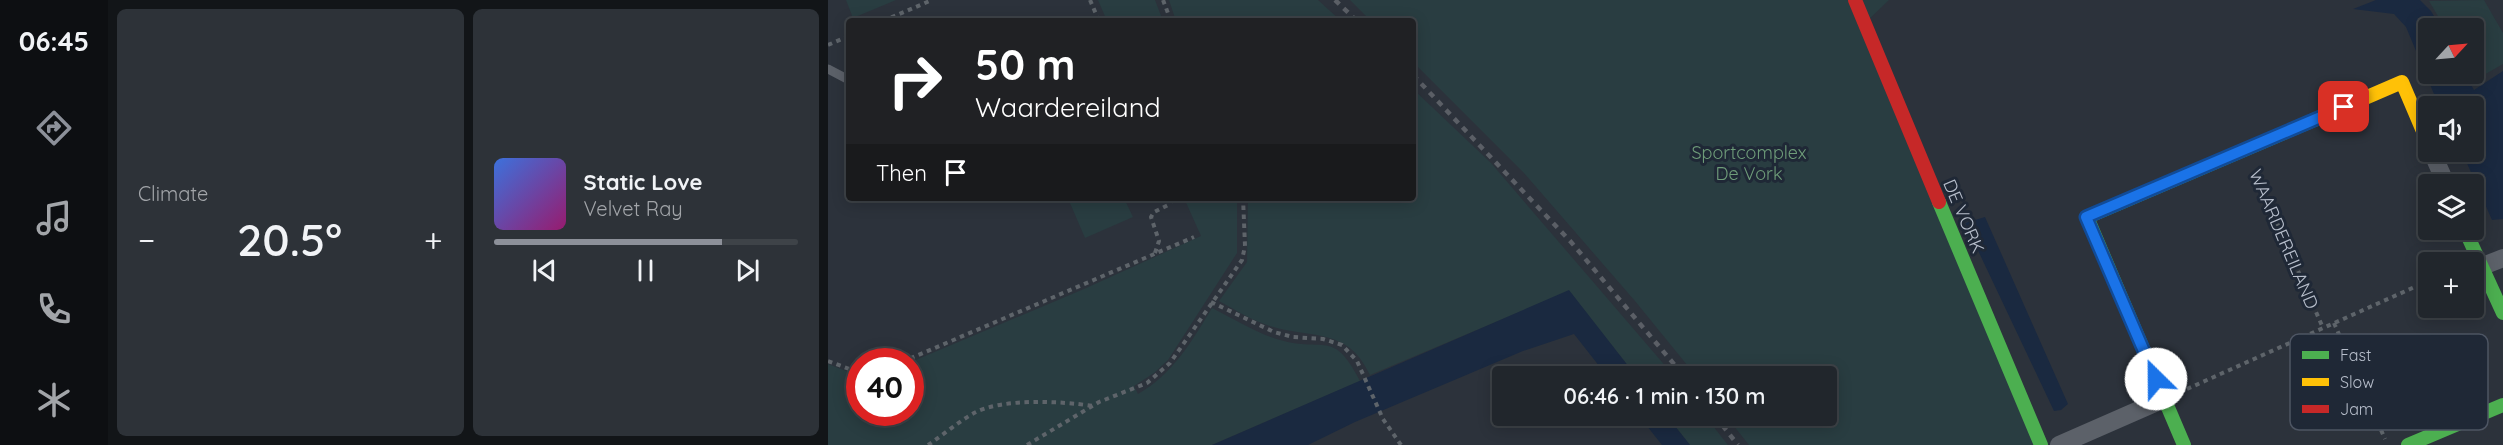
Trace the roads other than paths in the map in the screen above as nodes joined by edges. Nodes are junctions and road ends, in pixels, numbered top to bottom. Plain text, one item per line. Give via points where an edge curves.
1 (1855, 0) edge
2 (828, 69) edge
3 (846, 78) edge
4 (2418, 120) edge
5 (2503, 258) edge
6 (2484, 266) edge
7 (2484, 268) edge
8 (2503, 313) edge
9 (2164, 399) junction
10 (2503, 405) edge
11 (2488, 411) edge
12 (2444, 430) edge
13 (2041, 445) edge
14 (2060, 445) edge
15 (2184, 445) edge
16 (2408, 445) edge

1 - 13 street, DE VORK
2 - 3 lane
4 - 9 street, WAARDEREILAND via 2402,82 2086,217
5 - 6 street
7 - 8 street
9 - 14 street
9 - 15 street, WAARDEREILAND
10 - 11 street
12 - 16 street

